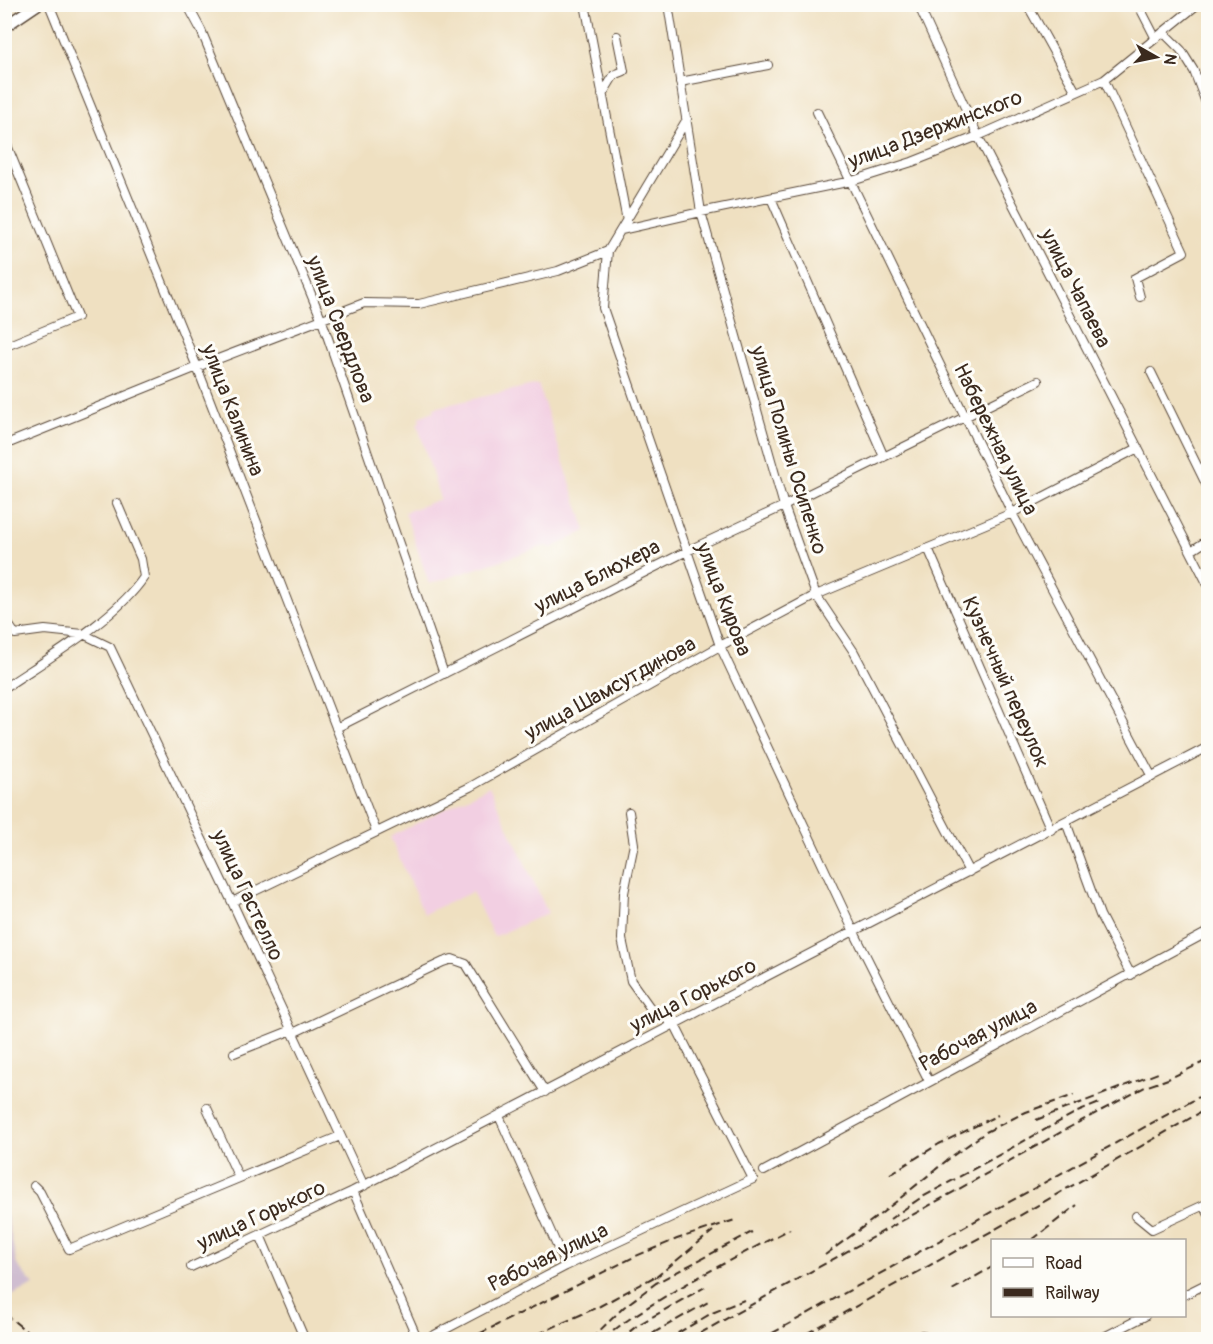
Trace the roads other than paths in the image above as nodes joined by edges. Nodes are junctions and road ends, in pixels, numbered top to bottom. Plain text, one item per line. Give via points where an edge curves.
1 (38, 4) edge
2 (49, 4) edge
3 (187, 4) edge
4 (585, 4) edge
5 (668, 4) edge
6 (918, 4) edge
7 (1027, 4) edge
8 (1138, 4) edge
9 (1198, 4) edge
10 (4, 27) edge
11 (1159, 35) junction
12 (617, 36) dead end
13 (768, 65) dead end
14 (1104, 80) junction
15 (680, 82) junction
16 (1077, 92) junction
17 (602, 94) junction
18 (1209, 108) edge
19 (817, 112) dead end
20 (687, 119) junction
21 (978, 136) junction
22 (4, 138) edge
23 (852, 181) junction
24 (771, 198) junction
25 (701, 212) junction
26 (627, 220) junction
27 (621, 230) junction
28 (608, 251) junction
29 (1140, 297) dead end
30 (321, 318) junction
31 (4, 347) edge
32 (197, 367) junction
33 (1151, 372) dead end
34 (1038, 381) dead end
35 (965, 417) junction
36 (4, 445) edge
37 (1138, 448) junction
38 (884, 457) junction
39 (1209, 488) edge
40 (117, 503) dead end
41 (784, 506) junction
42 (1012, 513) junction
43 (1209, 540) edge
44 (928, 548) junction
45 (687, 551) junction
46 (1191, 551) junction
47 (1209, 585) edge
48 (816, 595) junction
49 (4, 618) edge
50 (83, 634) junction
51 (720, 646) junction
52 (444, 674) junction
53 (4, 688) edge
54 (336, 728) junction
55 (1209, 747) edge
56 (1152, 777) junction
57 (629, 812) dead end
58 (1066, 822) junction
59 (1052, 830) junction
60 (376, 831) junction
61 (969, 872) junction
62 (232, 902) junction
63 (854, 932) junction
64 (1209, 932) edge
65 (1131, 975) junction
66 (675, 1025) junction
67 (292, 1031) junction
68 (234, 1053) dead end
69 (929, 1081) junction
70 (546, 1092) junction
71 (207, 1108) dead end
72 (499, 1116) junction
73 (340, 1136) junction
74 (764, 1170) dead end
75 (239, 1178) junction
76 (34, 1186) dead end
77 (363, 1186) junction
78 (353, 1191) junction
79 (1209, 1213) edge
80 (1136, 1216) dead end
81 (260, 1235) junction
82 (566, 1266) junction
83 (191, 1267) dead end
84 (1209, 1283) edge
85 (1186, 1294) edge
86 (1143, 1317) edge
87 (305, 1340) edge
88 (418, 1340) edge
89 (425, 1340) edge
90 (1098, 1340) edge

1 - 10 main road
2 - 32 street, улица Калинина
3 - 30 street, улица Свердлова
4 - 17 street
5 - 15 street, улица Полины Осипенко
6 - 21 street, улица Чапаева
7 - 16 street
8 - 11 street
9 - 11 street, улица Дзержинского
11 - 14 street, улица Дзержинского
11 - 18 street via 1181,50
12 - 17 street via 624,70 614,75
13 - 15 street
14 - 16 street, улица Дзержинского
14 - 29 street via 1184,252 1135,278
15 - 20 street, улица Полины Осипенко
16 - 21 street, улица Дзержинского
17 - 26 street
19 - 23 street, Набережная улица
20 - 25 street, улица Полины Осипенко
20 - 26 street, улица Кирова
21 - 23 street, улица Дзержинского
21 - 37 street, улица Чапаева
22 - 31 street via 78,317
23 - 24 street, улица Дзержинского
23 - 35 street, Набережная улица
24 - 25 street, улица Дзержинского
24 - 38 street
25 - 27 street, улица Дзержинского
25 - 41 street, улица Полины Осипенко
26 - 27 street, улица Кирова
27 - 28 street, улица Кирова
28 - 30 street via 558,271 419,304 364,303
28 - 45 street, улица Кирова via 603,308
30 - 32 street
30 - 52 street, улица Свердлова
32 - 36 street
32 - 54 street, улица Калинина
33 - 39 street
34 - 35 street, улица Блюхера
35 - 38 street, улица Блюхера
35 - 42 street, Набережная улица
37 - 42 street, улица Шамсутдинова
37 - 46 street, улица Чапаева
38 - 41 street, улица Блюхера
40 - 50 street via 141,559 144,577 134,592
41 - 45 street, улица Блюхера
41 - 48 street, улица Полины Осипенко
42 - 44 street, улица Шамсутдинова
42 - 56 street, Набережная улица
43 - 46 street
44 - 48 street, улица Шамсутдинова
44 - 59 street, Кузнечный переулок
45 - 51 street, улица Кирова
45 - 52 street, улица Блюхера
46 - 47 street, улица Чапаева
48 - 51 street, улица Шамсутдинова
48 - 61 street, улица Полины Осипенко via 854,652
49 - 50 street, улица Гастелло via 15,634 45,630
50 - 53 street
50 - 62 street, улица Гастелло via 110,647
51 - 60 street, улица Шамсутдинова via 470,787
51 - 63 street, улица Кирова
52 - 54 street, улица Блюхера
54 - 60 street, улица Калинина
55 - 56 street, улица Горького
56 - 58 street, улица Горького
57 - 66 street via 634,844 624,893 624,949 631,981 651,1009
58 - 59 street, улица Горького
58 - 65 street via 1100,915
59 - 61 street, улица Горького
60 - 62 street, улица Шамсутдинова
61 - 63 street, улица Горького
62 - 67 street, улица Гастелло
63 - 66 street, улица Горького
63 - 69 street, улица Кирова
64 - 65 street, Рабочая улица
65 - 69 street, Рабочая улица
66 - 70 street, улица Горького
66 - 82 street, Рабочая улица via 753,1179
67 - 68 street
67 - 70 street via 452,959 466,964
67 - 73 street, улица Гастелло
69 - 74 street, Рабочая улица
70 - 72 street, улица Горького
71 - 75 street, улица Горького
72 - 77 street, улица Горького
72 - 82 street
73 - 75 street, улица Горького
73 - 77 street, улица Гастелло
75 - 76 street, улица Горького via 69,1249
77 - 78 street, улица Горького
78 - 81 street, улица Горького
78 - 88 street
79 - 80 street via 1204,1205 1152,1229
81 - 83 street, улица Горького
81 - 87 street
82 - 89 street, Рабочая улица
84 - 85 street
86 - 90 street

